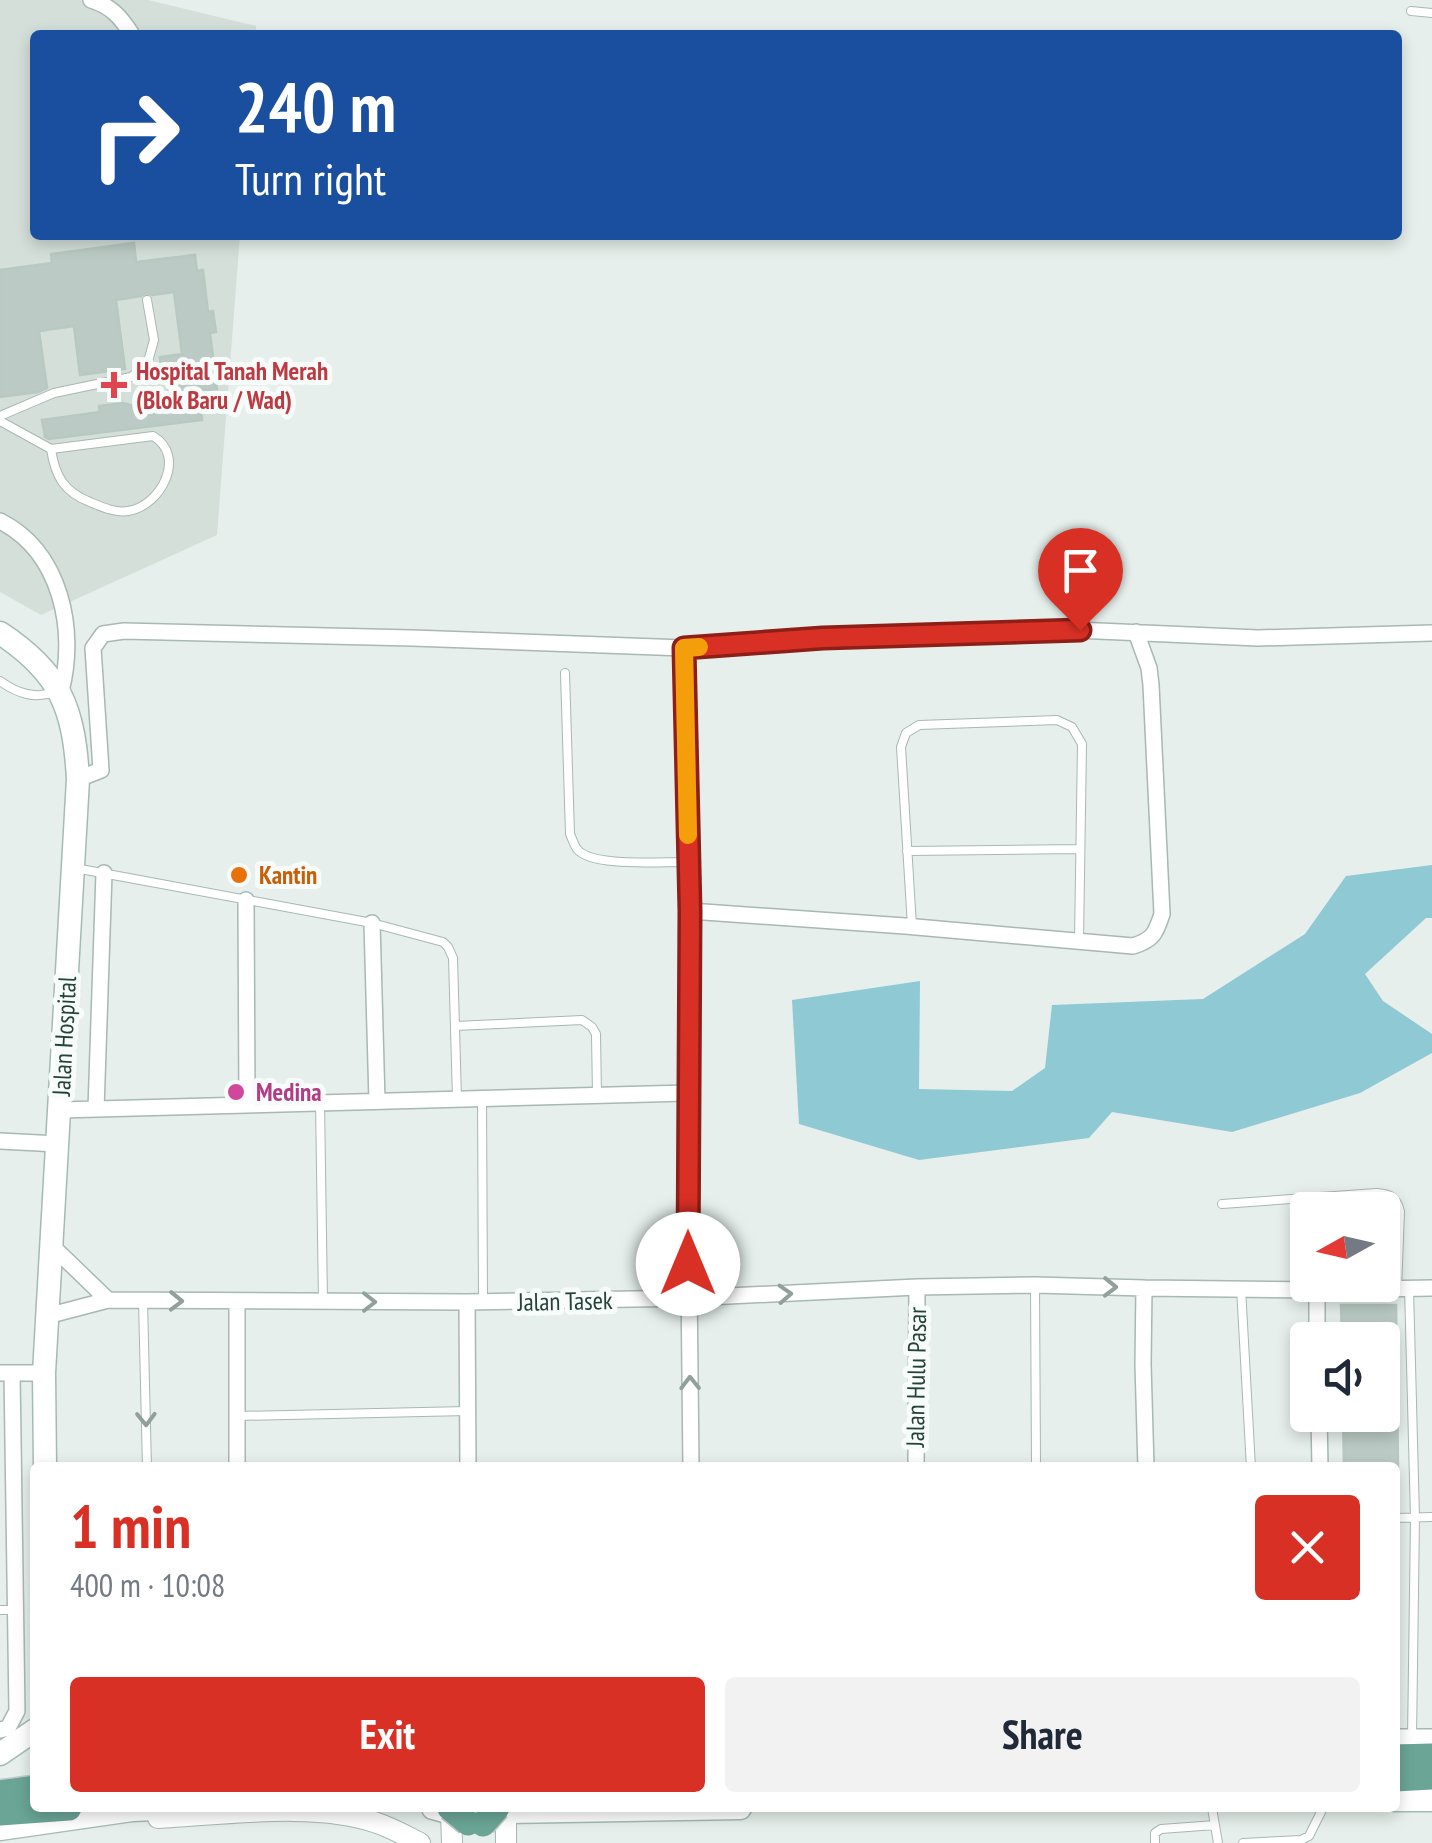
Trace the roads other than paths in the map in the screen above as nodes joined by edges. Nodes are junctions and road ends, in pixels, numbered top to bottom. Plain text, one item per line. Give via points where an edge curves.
1 (91, 0) edge
2 (1411, 11) dead end
3 (1432, 13) edge
4 (129, 30) edge
5 (148, 300) dead end
6 (0, 419) edge
7 (51, 449) junction
8 (0, 521) edge
9 (1136, 632) junction
10 (0, 633) edge
11 (1432, 634) edge
12 (684, 648) junction
13 (565, 672) dead end
14 (0, 681) edge
15 (61, 691) junction
16 (78, 779) junction
17 (1080, 849) junction
18 (907, 851) junction
19 (689, 862) junction
20 (74, 868) junction
21 (104, 873) junction
22 (246, 900) junction
23 (690, 911) junction
24 (372, 924) junction
25 (912, 926) junction
26 (1079, 940) junction
27 (455, 1026) junction
28 (687, 1093) junction
29 (597, 1095) junction
30 (482, 1098) junction
31 (457, 1099) junction
32 (378, 1101) junction
33 (320, 1102) junction
34 (246, 1104) junction
35 (96, 1108) junction
36 (60, 1110) junction
37 (0, 1142) edge
38 (58, 1144) junction
39 (1222, 1204) dead end
40 (52, 1246) junction
41 (1035, 1285) junction
42 (917, 1287) junction
43 (1144, 1288) junction
44 (1240, 1288) junction
45 (1400, 1288) edge
46 (1403, 1288) junction
47 (1432, 1288) edge
48 (1290, 1289) edge
49 (688, 1298) junction
50 (108, 1300) junction
51 (143, 1300) junction
52 (236, 1302) junction
53 (324, 1302) junction
54 (475, 1302) junction
55 (47, 1316) junction
56 (6, 1373) edge
57 (44, 1374) junction
58 (467, 1411) junction
59 (237, 1416) junction
60 (1319, 1432) edge
61 (44, 1462) edge
62 (147, 1462) edge
63 (237, 1462) edge
64 (468, 1462) edge
65 (691, 1462) edge
66 (916, 1462) edge
67 (1036, 1462) edge
68 (1146, 1462) edge
69 (1251, 1462) edge
70 (1320, 1462) edge
71 (7, 1515) edge
72 (1432, 1517) edge
73 (1400, 1518) edge
74 (1414, 1518) junction
75 (8, 1610) edge
76 (0, 1730) edge
77 (30, 1733) edge
78 (1432, 1738) edge
79 (1401, 1744) edge
80 (0, 1754) edge
81 (1432, 1756) edge
82 (1432, 1777) edge
83 (1400, 1779) edge
84 (30, 1789) edge
85 (0, 1792) edge
86 (1400, 1800) edge
87 (1432, 1800) edge
88 (94, 1812) edge
89 (244, 1812) edge
90 (316, 1812) edge
91 (663, 1812) edge
92 (1213, 1812) edge
93 (1320, 1812) edge
94 (0, 1814) edge
95 (62, 1815) edge
96 (469, 1822) edge
97 (1215, 1825) junction
98 (0, 1829) edge
99 (420, 1843) edge
100 (506, 1843) edge
101 (1155, 1843) edge
102 (1218, 1843) edge
103 (1244, 1843) edge

1 - 4 street via 105,4
2 - 3 lane
5 - 6 lane via 154,340 142,369 54,393
6 - 7 lane
7 - 7 lane via 67,490 110,510 142,507 160,493 168,472 164,442 153,436
8 - 15 street via 30,542 56,586 67,641
9 - 11 street via 1258,638
9 - 12 street via 881,635
9 - 26 street via 1151,685 1162,914 1146,942
10 - 15 main road, Jalan Hospital
12 - 16 street via 103,634 93,648 102,770
12 - 19 street
13 - 19 lane via 570,834 576,848 604,860
14 - 15 lane via 28,696
15 - 16 main road, Jalan Hospital
16 - 20 main road, Jalan Hospital
17 - 18 lane
17 - 18 lane via 1082,744 1072,726 1057,720 918,724 906,733 901,747
17 - 26 lane
18 - 25 lane
19 - 23 street
20 - 21 lane
20 - 36 main road, Jalan Hospital
21 - 22 lane
21 - 35 street
22 - 24 lane
22 - 34 street
23 - 25 street
23 - 28 street
24 - 27 lane via 448,947
24 - 32 street
25 - 26 street
27 - 29 lane via 582,1020 596,1034
27 - 31 lane
28 - 29 street
28 - 49 street
29 - 30 street
30 - 31 street
30 - 54 lane
31 - 32 street
32 - 33 street
33 - 34 street
33 - 53 lane
34 - 35 street
35 - 36 street
36 - 38 main road, Jalan Hospital
37 - 38 street
38 - 40 main road, Jalan Hospital
39 - 46 lane via 1389,1194 1400,1211
40 - 50 street
40 - 55 main road, Jalan Hospital
41 - 42 street, Jalan Tasek
41 -> 43 street, Jalan Tasek
41 - 67 lane
49 -> 42 street, Jalan Tasek
42 - 66 street, Jalan Hulu Pasar
43 - 44 street, Jalan Tasek
43 - 68 street
44 - 48 street, Jalan Tasek
44 - 69 lane
45 - 46 street, Jalan Tasek
46 - 47 street, Jalan Tasek
46 - 74 lane
49 - 54 street, Jalan Tasek
65 -> 49 street
50 - 51 street, Jalan Tasek
50 - 55 street, Jalan Tasek
51 -> 52 street, Jalan Tasek
51 -> 62 lane
52 - 53 street, Jalan Tasek
52 - 59 street
53 -> 54 street, Jalan Tasek
54 - 58 street
55 - 57 main road, Jalan Hospital
56 - 57 street
56 - 71 street
57 - 61 main road, Jalan Hospital
58 - 59 lane
58 - 64 street
59 - 63 street
60 - 70 street
71 - 75 street
72 - 74 lane
73 - 74 lane
74 - 79 lane
75 - 76 street via 17,1711
77 - 80 main road
78 - 79 street
79 - 81 main road
82 - 83 main road
84 - 85 main road
86 - 87 main road
88 - 95 main road
89 - 95 street
90 - 99 street via 375,1822
91 - 96 main road
92 - 97 lane
93 - 103 lane via 1300,1840
94 - 95 main road
95 - 98 main road
96 - 100 street
97 - 101 lane via 1161,1829
97 - 102 lane

